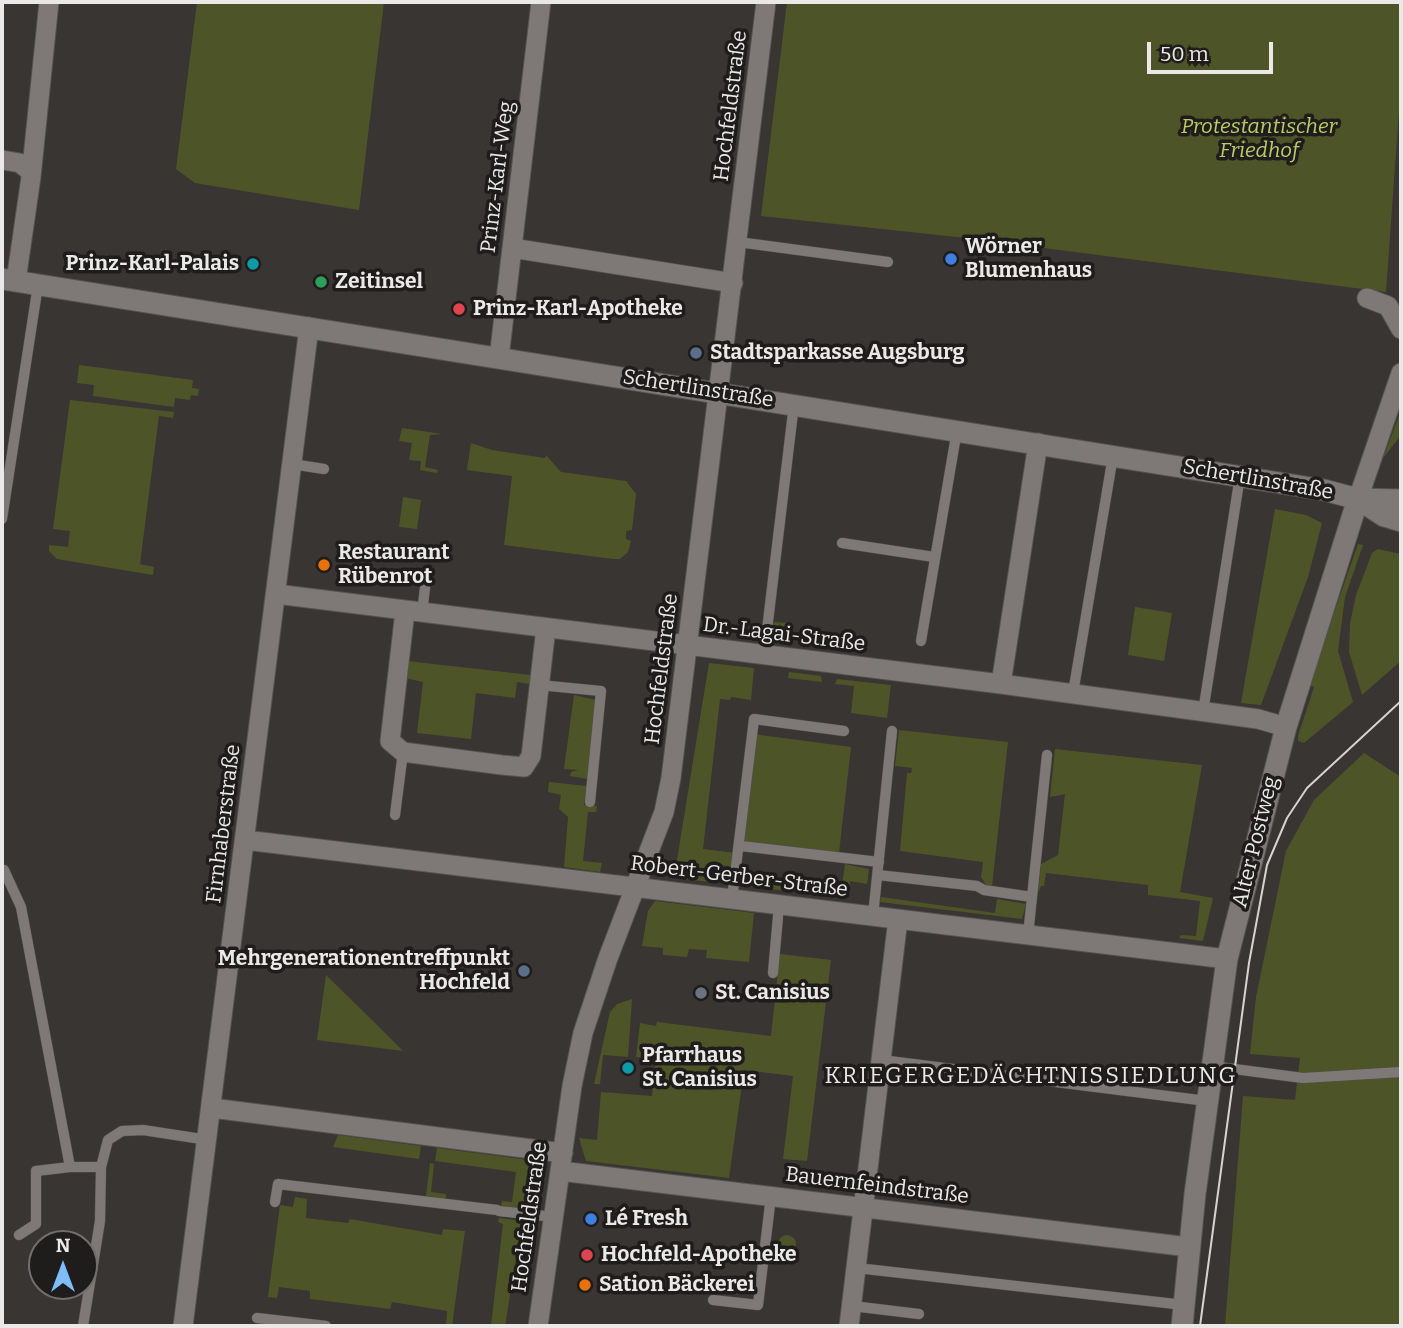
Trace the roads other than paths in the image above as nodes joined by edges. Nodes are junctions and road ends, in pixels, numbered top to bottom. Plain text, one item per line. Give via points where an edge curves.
1 (49, 2) edge
2 (541, 2) edge
3 (766, 2) edge
4 (2, 160) edge
5 (30, 171) junction
6 (738, 242) junction
7 (512, 248) junction
8 (888, 262) dead end
9 (9, 280) edge
10 (733, 283) junction
11 (38, 284) junction
12 (1367, 298) dead end
13 (310, 327) junction
14 (1401, 329) edge
15 (499, 358) junction
16 (1401, 373) edge
17 (721, 392) junction
18 (794, 404) junction
19 (957, 429) junction
20 (1038, 443) junction
21 (1113, 455) junction
22 (292, 464) junction
23 (324, 469) dead end
24 (1240, 476) junction
25 (1358, 499) junction
26 (1401, 500) edge
27 (2, 519) edge
28 (1401, 521) edge
29 (842, 543) dead end
30 (934, 557) junction
31 (425, 588) dead end
32 (276, 594) junction
33 (413, 612) junction
34 (546, 628) junction
35 (922, 641) dead end
36 (688, 646) junction
37 (764, 655) junction
38 (1001, 684) junction
39 (539, 685) junction
40 (1073, 693) junction
41 (1203, 712) junction
42 (1286, 727) junction
43 (844, 731) dead end
44 (892, 731) dead end
45 (403, 752) junction
46 (1047, 755) dead end
47 (590, 802) dead end
48 (395, 815) dead end
49 (245, 840) junction
50 (741, 846) junction
51 (879, 862) junction
52 (4, 870) dead end
53 (877, 875) junction
54 (634, 887) junction
55 (1032, 897) junction
56 (732, 899) junction
57 (779, 905) junction
58 (873, 916) junction
59 (898, 919) junction
60 (1028, 935) junction
61 (1227, 959) junction
62 (773, 973) dead end
63 (881, 1060) junction
64 (1211, 1066) junction
65 (1401, 1072) edge
66 (1207, 1101) junction
67 (212, 1108) junction
68 (208, 1140) junction
69 (561, 1162) junction
70 (70, 1167) junction
71 (101, 1167) junction
72 (771, 1196) junction
73 (275, 1202) dead end
74 (864, 1207) junction
75 (554, 1217) junction
76 (19, 1235) dead end
77 (1189, 1247) junction
78 (857, 1268) junction
79 (713, 1300) dead end
80 (852, 1306) junction
81 (919, 1314) dead end
82 (1183, 1316) edge
83 (257, 1318) dead end
84 (83, 1326) edge
85 (183, 1326) edge
86 (326, 1326) edge
87 (538, 1326) edge
88 (849, 1326) edge

1 - 5 street
2 - 7 street, Prinz-Karl-Weg
3 - 6 street, Hochfeldstraße
4 - 5 street
5 - 9 street
6 - 8 lane
6 - 10 street, Hochfeldstraße
7 - 10 street
7 - 15 street, Prinz-Karl-Weg
9 - 11 street, Schertlinstraße
10 - 17 street, Hochfeldstraße
11 - 13 street, Schertlinstraße
11 - 27 lane
12 - 14 street via 1388,306
13 - 15 street, Schertlinstraße
13 - 22 street, Firnhaberstraße
15 - 17 street, Schertlinstraße
16 - 25 street, Alter Postweg
17 - 18 street, Schertlinstraße
17 - 36 street, Hochfeldstraße
18 - 19 street, Schertlinstraße
18 - 37 lane
19 - 20 street, Schertlinstraße
19 - 30 lane
20 - 21 street, Schertlinstraße
20 - 38 street
21 - 24 street, Schertlinstraße
21 - 40 lane
22 - 23 lane
22 - 32 street, Firnhaberstraße
24 - 25 street, Schertlinstraße
24 - 41 lane
25 - 26 street, Schertlinstraße
25 - 28 street, Schertlinstraße
25 - 42 street, Alter Postweg
29 - 30 lane
30 - 35 lane
31 - 33 lane
32 - 33 street, Dr.-Lagai-Straße
32 - 49 street, Firnhaberstraße
33 - 34 street, Dr.-Lagai-Straße
33 - 45 street via 390,741
34 - 36 street, Dr.-Lagai-Straße
34 - 39 street
36 - 37 street, Dr.-Lagai-Straße
36 - 54 street, Hochfeldstraße via 664,811
37 - 38 street, Dr.-Lagai-Straße
38 - 40 street, Dr.-Lagai-Straße
39 - 45 street via 531,757 524,767
39 - 47 lane via 601,691
40 - 41 street, Dr.-Lagai-Straße
41 - 42 street, Dr.-Lagai-Straße
42 - 61 street, Alter Postweg
43 - 50 lane via 754,719
44 - 51 lane
45 - 48 lane
46 - 55 lane
49 - 54 street, Robert-Gerber-Straße
49 - 67 street, Firnhaberstraße
50 - 51 lane
50 - 56 lane
51 - 53 lane
52 - 70 lane via 21,907
53 - 55 lane
53 - 58 lane
54 - 56 street, Robert-Gerber-Straße
54 - 69 street, Hochfeldstraße via 583,1033
55 - 60 lane
56 - 57 street, Robert-Gerber-Straße
57 - 58 street, Robert-Gerber-Straße
57 - 62 lane
58 - 59 street, Robert-Gerber-Straße
59 - 60 street, Robert-Gerber-Straße
59 - 63 street
60 - 61 street, Robert-Gerber-Straße
61 - 64 street, Alter Postweg
63 - 66 lane
63 - 74 street
64 - 65 lane via 1303,1078
64 - 66 street, Alter Postweg
66 - 77 street, Alter Postweg
67 - 68 street, Firnhaberstraße
67 - 69 street, Bauernfeindstraße
68 - 71 lane via 122,1131 108,1140
68 - 85 street, Firnhaberstraße
69 - 72 street, Bauernfeindstraße
69 - 75 street, Hochfeldstraße
70 - 71 lane
70 - 76 lane via 36,1171 36,1224
71 - 84 lane via 100,1221
72 - 74 street, Bauernfeindstraße
72 - 79 lane via 758,1305
73 - 75 lane via 278,1184
74 - 77 street, Bauernfeindstraße
74 - 78 street
75 - 87 street, Hochfeldstraße
77 - 82 street, Alter Postweg
78 - 80 street
78 - 82 lane
80 - 81 lane
80 - 88 street
83 - 86 lane

